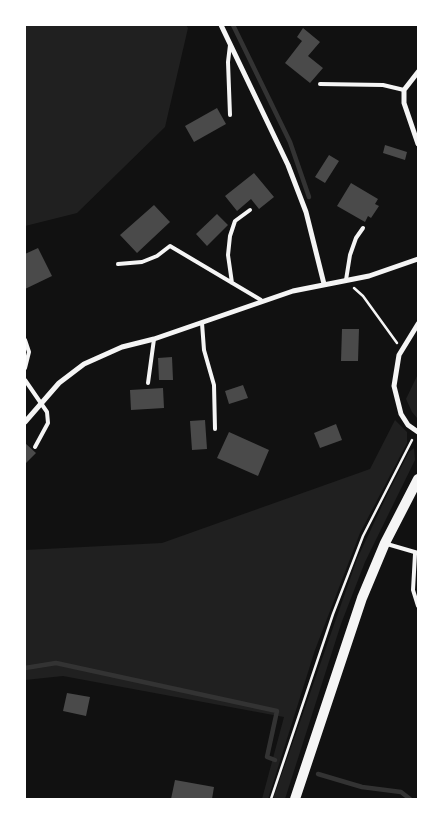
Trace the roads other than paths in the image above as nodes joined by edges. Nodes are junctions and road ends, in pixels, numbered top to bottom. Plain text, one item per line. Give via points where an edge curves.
1 (222, 25) edge
2 (230, 44) junction
3 (418, 72) edge
4 (320, 84) dead end
5 (404, 90) junction
6 (230, 115) dead end
7 (416, 134) edge
8 (418, 144) edge
9 (250, 210) dead end
10 (364, 228) dead end
11 (418, 259) edge
12 (118, 264) dead end
13 (346, 280) junction
14 (232, 283) junction
15 (324, 284) junction
16 (261, 300) junction
17 (202, 323) junction
18 (418, 324) edge
19 (154, 339) junction
20 (25, 340) edge
21 (25, 368) edge
22 (25, 380) edge
23 (148, 383) dead end
24 (42, 403) junction
25 (25, 422) edge
26 (215, 429) dead end
27 (418, 431) edge
28 (35, 447) dead end
29 (418, 479) edge
30 (385, 544) junction
31 (417, 554) edge
32 (418, 606) edge
33 (295, 799) edge

1 - 2 street
2 - 6 lane
2 - 15 street via 288,165 306,212
3 - 5 street
4 - 5 lane via 383,85
5 - 7 street via 404,103
7 - 8 street
9 - 14 lane via 235,221 230,236 228,255
10 - 13 lane via 350,255
11 - 13 street via 369,276
12 - 14 lane via 142,262 170,246
13 - 15 street
14 - 16 lane
15 - 16 street
16 - 17 street
17 - 19 street
17 - 26 lane via 204,350 214,385
18 - 27 street via 402,350 394,386 396,401 408,425
19 - 23 lane
19 - 24 street via 122,347 84,364 59,383
20 - 21 lane via 29,352
22 - 24 lane
24 - 25 street
24 - 28 lane via 48,423
29 - 30 main road
30 - 31 lane
30 - 33 main road via 347,642
31 - 32 lane via 413,590

